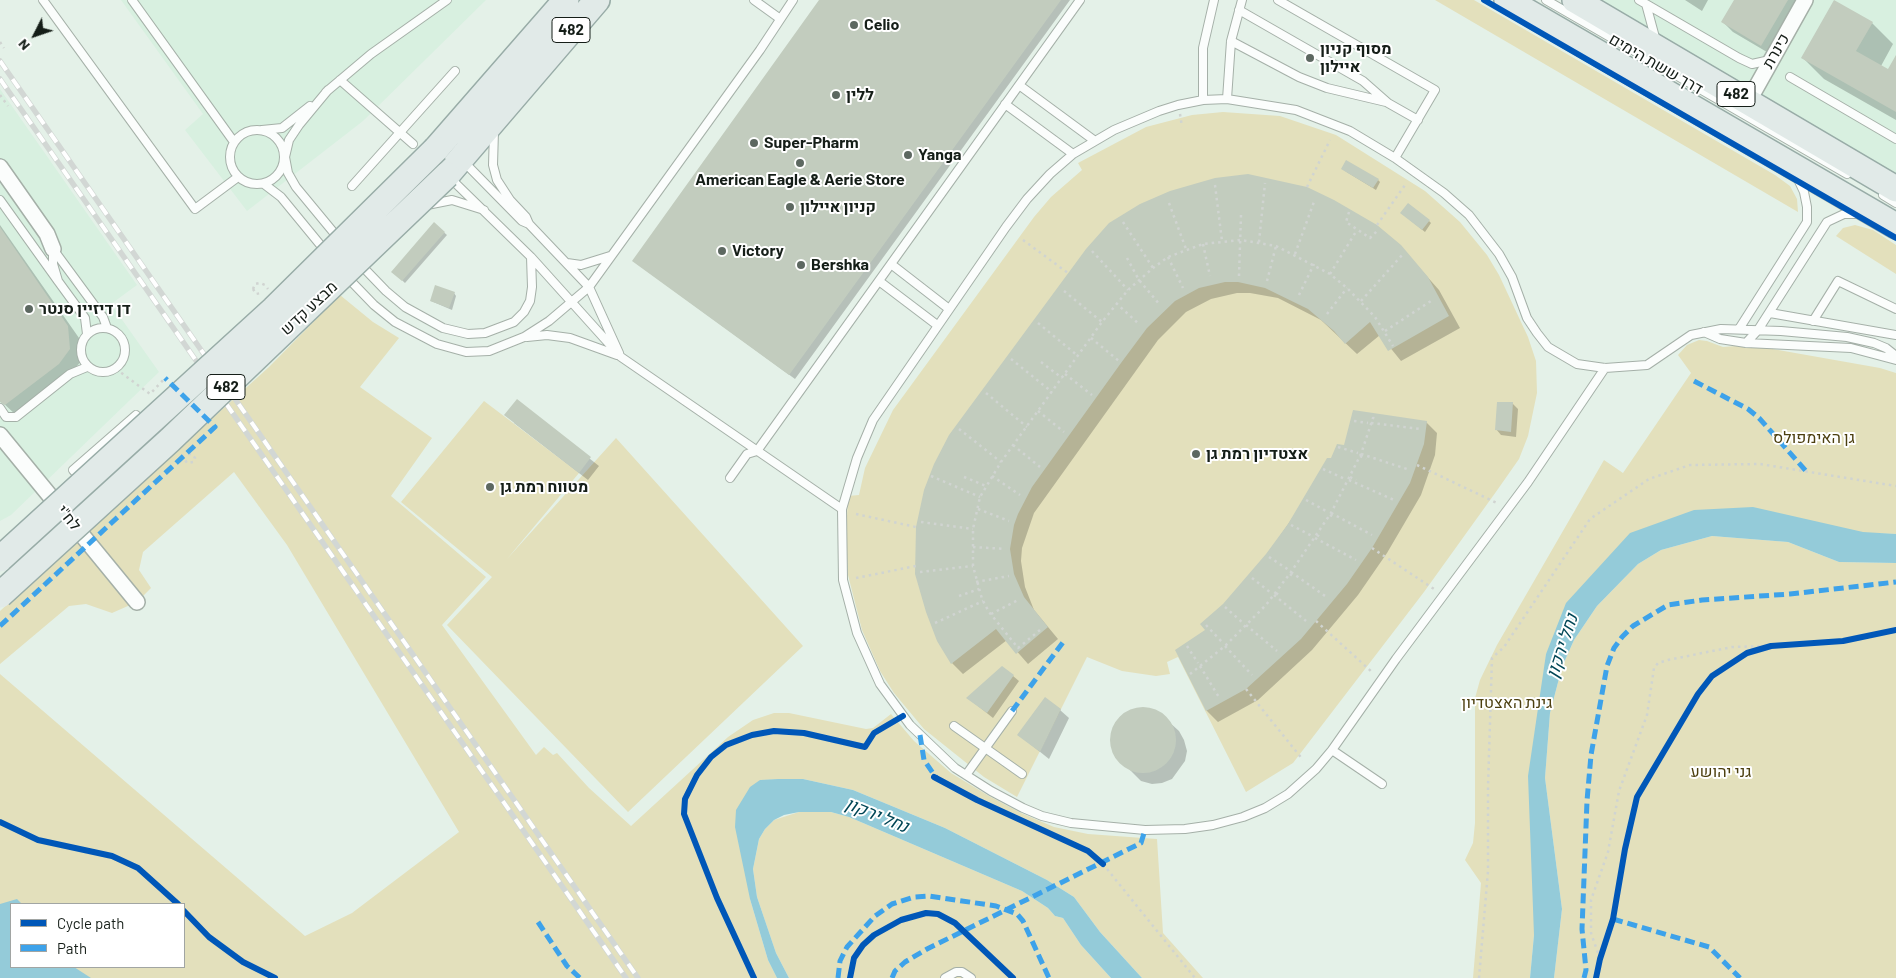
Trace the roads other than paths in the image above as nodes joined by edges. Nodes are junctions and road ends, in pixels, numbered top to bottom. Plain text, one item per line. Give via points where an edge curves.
1 (43, 0) edge
2 (132, 0) edge
3 (447, 0) edge
4 (566, 0) edge
5 (597, 0) edge
6 (754, 0) edge
7 (792, 0) edge
8 (1080, 0) edge
9 (1214, 0) edge
10 (1242, 0) edge
11 (1278, 0) edge
12 (1507, 0) edge
13 (1546, 0) edge
14 (1575, 0) edge
15 (1805, 0) edge
16 (1642, 2) edge
17 (1239, 10) junction
18 (779, 18) junction
19 (1231, 41) junction
20 (1658, 50) junction
21 (537, 53) junction
22 (1770, 60) junction
23 (455, 71) dead end
24 (1790, 76) dead end
25 (340, 80) junction
26 (1019, 86) junction
27 (328, 90) junction
28 (1203, 100) junction
29 (1227, 100) junction
30 (1748, 102) junction
31 (1388, 103) junction
32 (1005, 104) junction
33 (495, 119) junction
34 (1418, 120) junction
35 (262, 130) junction
36 (400, 132) junction
37 (1896, 139) edge
38 (1094, 141) junction
39 (234, 142) junction
40 (1073, 154) junction
41 (442, 156) junction
42 (285, 157) junction
43 (1395, 158) junction
44 (1790, 164) junction
45 (0, 167) edge
46 (238, 177) junction
47 (1853, 178) dead end
48 (264, 184) junction
49 (352, 186) dead end
50 (0, 200) edge
51 (1891, 200) edge
52 (508, 202) junction
53 (486, 210) junction
54 (403, 217) junction
55 (344, 246) dead end
56 (52, 249) junction
57 (350, 253) dead end
58 (610, 256) junction
59 (531, 257) junction
60 (567, 263) junction
61 (891, 264) junction
62 (58, 281) junction
63 (878, 282) junction
64 (589, 287) junction
65 (572, 302) junction
66 (949, 309) junction
67 (1896, 309) edge
68 (1770, 312) junction
69 (1813, 321) junction
70 (937, 325) junction
71 (107, 328) junction
72 (1739, 330) junction
73 (1758, 330) junction
74 (1704, 332) junction
75 (87, 334) junction
76 (1896, 335) edge
77 (524, 337) junction
78 (1746, 343) junction
79 (621, 357) junction
80 (1896, 358) edge
81 (87, 367) junction
82 (1605, 368) junction
83 (0, 408) edge
84 (0, 435) edge
85 (757, 451) junction
86 (730, 478) dead end
87 (88, 486) junction
88 (842, 509) junction
89 (62, 510) junction
90 (23, 539) junction
91 (0, 549) edge
92 (0, 559) edge
93 (0, 595) edge
94 (137, 602) dead end
95 (1012, 712) dead end
96 (954, 726) dead end
97 (986, 748) junction
98 (1332, 750) junction
99 (1022, 774) dead end
100 (966, 776) junction
101 (1382, 784) dead end
102 (945, 978) edge
103 (971, 978) edge

1 - 46 lane via 195,209
2 - 39 lane
3 - 25 lane
4 - 21 main road, מבצע קדש / 482
5 - 21 main road, מבצע קדש / 482
6 - 18 lane
7 - 18 lane
8 - 26 lane
9 - 28 lane via 1203,48
10 - 17 lane
11 - 34 lane via 1435,90
12 - 44 main road, דרך ששת הימים / 482
13 - 47 lane, דרך ששת הימים
14 - 20 main road, דרך ששת הימים / 482
15 - 22 street, כינרת
16 - 20 lane
16 - 22 lane via 1752,64
17 - 19 lane
17 - 31 lane via 1363,81
18 - 58 lane via 760,50
19 - 29 lane
19 - 31 lane via 1327,88
20 - 30 main road, דרך ששת הימים / 482
21 - 33 main road, מבצע קדש / 482
21 - 41 main road, מבצע קדש / 482
22 - 30 street, כינרת
23 - 36 lane
24 - 37 lane
25 - 27 lane
25 - 36 lane
26 - 32 lane
26 - 38 lane
27 - 35 lane via 282,128
27 - 42 lane via 289,140
28 - 29 lane
28 - 38 lane via 1159,111
29 - 43 lane via 1296,110 1350,131
30 - 51 main road, דרך ששת הימים / 482
31 - 34 lane
32 - 40 lane
32 - 61 lane
33 - 41 main road, מבצע קדש / 482
33 - 52 lane via 493,166
34 - 43 lane
35 - 39 lane via 246,132
35 - 42 lane via 278,139
36 - 41 lane
36 - 49 lane
38 - 40 lane
39 - 46 lane via 230,157
40 - 66 lane via 1027,199
41 - 52 lane
41 - 53 lane
41 - 54 main road, מבצע קדש / 482, bridge
41 - 90 main road, מבצע קדש / 482, bridge
42 - 48 lane via 280,174
42 - 55 lane via 288,173 296,187
43 - 82 lane via 1444,193 1483,232 1512,277 1528,318 1548,347 1577,364
44 - 51 main road, דרך ששת הימים / 482
44 - 72 lane via 1804,192 1807,222
45 - 56 street via 47,234
46 - 48 lane via 250,184
48 - 77 lane via 281,197 349,280 374,305 414,334 466,352 489,351
50 - 62 lane
51 - 68 lane via 1827,222
52 - 60 lane via 526,217
53 - 54 lane via 452,200 441,201
53 - 59 lane
54 - 93 main road, מבצע קדש / 482, bridge via 170,440
56 - 62 lane
56 - 71 lane via 103,317
57 - 59 lane via 405,307 443,328 468,334 499,329 514,322 524,312 532,287
58 - 60 lane via 581,265
58 - 64 lane
59 - 65 lane
60 - 64 lane
61 - 63 lane
61 - 66 lane
62 - 75 lane via 85,318
63 - 70 lane
63 - 85 lane
64 - 65 lane
64 - 79 lane
65 - 77 lane
65 - 79 lane
66 - 70 lane
67 - 69 lane via 1838,281
68 - 69 lane
68 - 73 lane
69 - 76 lane
70 - 88 lane via 873,420 856,458
71 - 75 lane
71 - 81 lane via 120,335 125,349 122,363 111,372 98,372
72 - 73 lane
72 - 74 lane
72 - 78 lane
73 - 78 lane
73 - 80 lane via 1863,340 1886,348
74 - 78 lane via 1720,339
74 - 82 lane via 1686,338 1647,365
75 - 81 lane via 80,347
77 - 79 lane via 570,338
78 - 80 lane via 1851,348
79 - 85 lane
81 - 83 lane via 70,374 12,419 6,417
82 - 98 lane via 1528,482
84 - 89 street, לח"י
85 - 86 lane via 746,454
85 - 88 lane
87 - 87 lane via 96,495 158,440 136,415 74,470
87 - 89 lane
88 - 100 lane via 843,580 866,656 880,684 910,725
89 - 94 street, לח"י
90 - 91 main road, bridge
90 - 92 main road, מבצע קדש / 482, bridge
95 - 97 lane
96 - 97 lane
97 - 99 lane
97 - 100 lane
98 - 100 lane via 1288,794 1265,808 1213,825 1185,829 1145,830 1071,823 1042,816
98 - 101 lane
102 - 103 lane via 956,972

